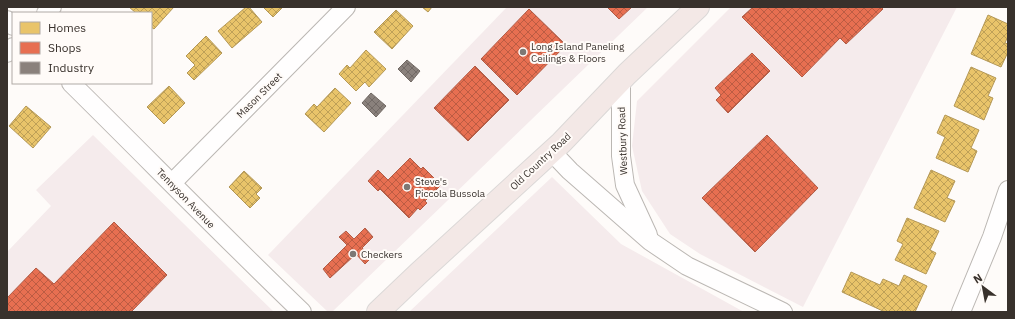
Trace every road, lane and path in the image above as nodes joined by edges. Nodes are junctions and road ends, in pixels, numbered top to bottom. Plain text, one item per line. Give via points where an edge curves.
1 (346, 7) edge
2 (698, 7) edge
3 (621, 82) junction
4 (72, 84) edge
5 (551, 151) junction
6 (172, 183) junction
7 (1008, 190) edge
8 (650, 242) junction
9 (302, 312) edge
10 (378, 312) edge
11 (783, 312) edge
12 (961, 312) edge

1 - 6 street, Mason Street
2 - 3 main road, Old Country Road
3 - 5 main road, Old Country Road
3 - 8 street, Westbury Road via 621,156 625,185
4 - 6 street, Tennyson Avenue
5 - 8 street
5 - 10 main road, Old Country Road via 418,272
6 - 9 street, Tennyson Avenue via 226,240
7 - 12 street
8 - 11 street via 686,266

